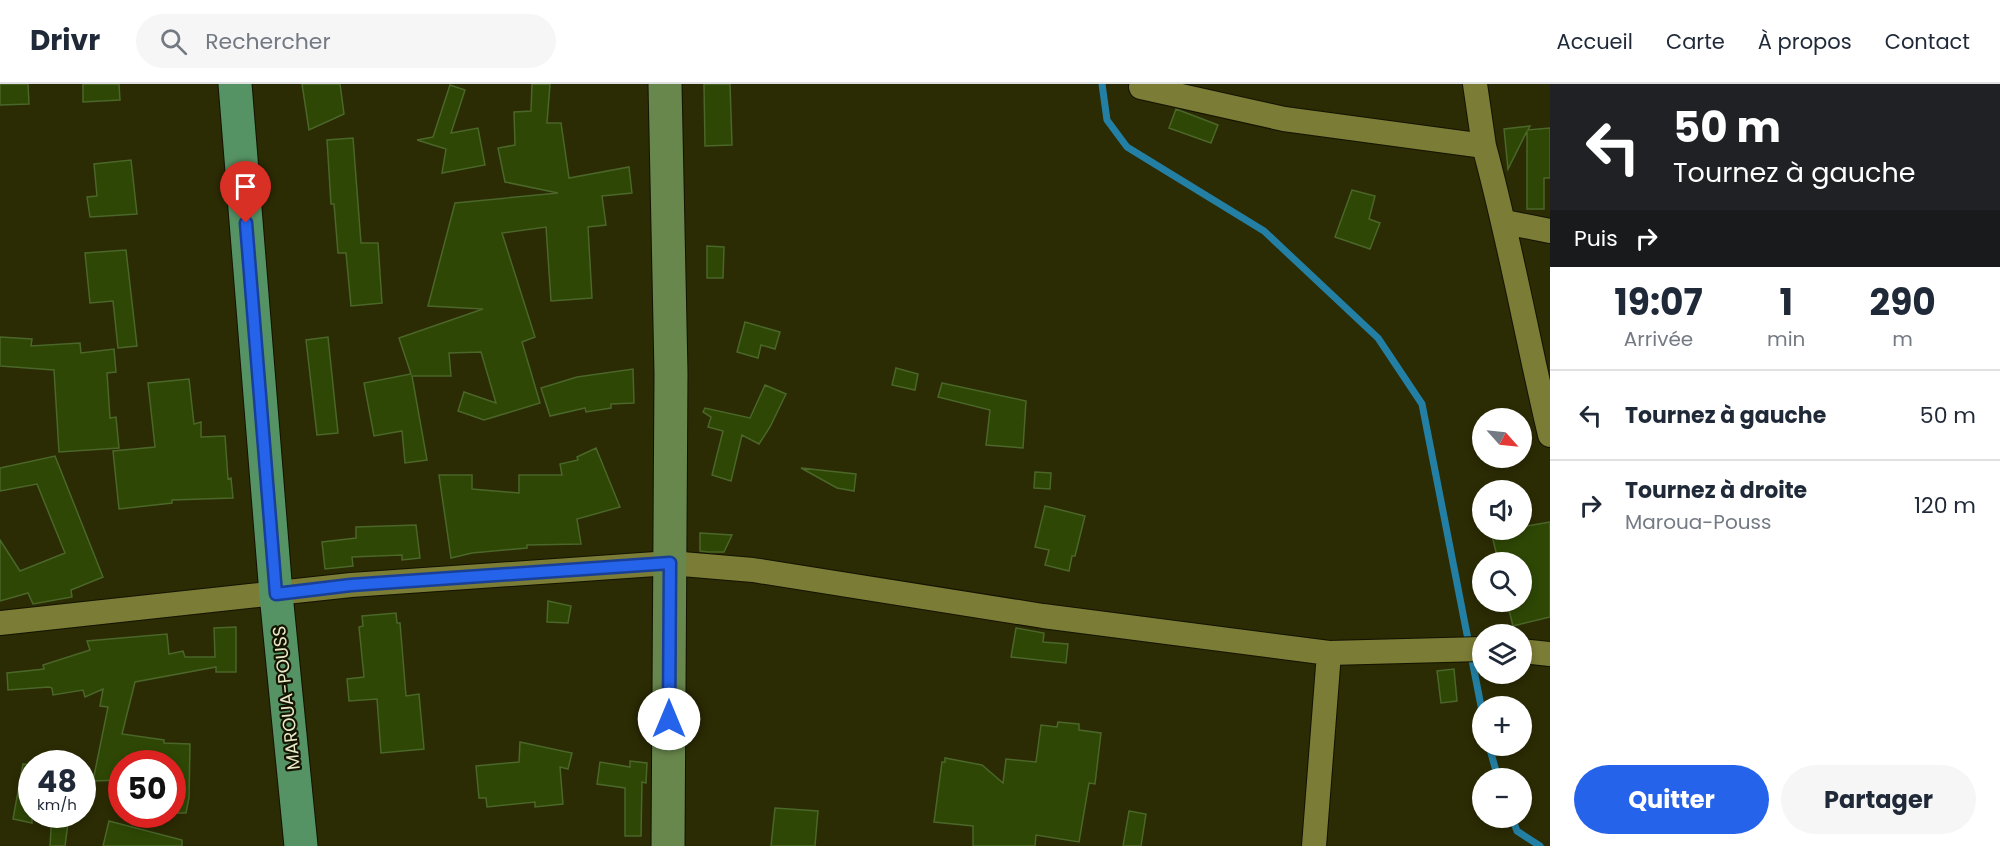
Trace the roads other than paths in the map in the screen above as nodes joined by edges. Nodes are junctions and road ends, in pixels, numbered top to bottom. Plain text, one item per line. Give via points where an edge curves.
1 (235, 84) edge
2 (665, 84) edge
3 (1475, 84) edge
4 (1141, 87) dead end
5 (1484, 146) junction
6 (1505, 222) junction
7 (1550, 231) edge
8 (1550, 435) edge
9 (670, 563) junction
10 (276, 594) junction
11 (0, 623) edge
12 (1472, 648) edge
13 (1532, 652) edge
14 (1329, 653) junction
15 (1550, 654) edge
16 (301, 846) edge
17 (668, 846) edge
18 (1314, 846) edge

1 - 10 main road, MAROUA-POUSS
2 - 9 main road
3 - 5 street
4 - 5 street via 1284,119
5 - 6 street
6 - 7 street
6 - 8 street
9 - 10 street via 351,585
9 - 14 street via 753,570 1043,616
9 - 17 main road
10 - 11 street
10 - 16 main road, MAROUA-POUSS
12 - 14 street
13 - 15 street
14 - 18 street

